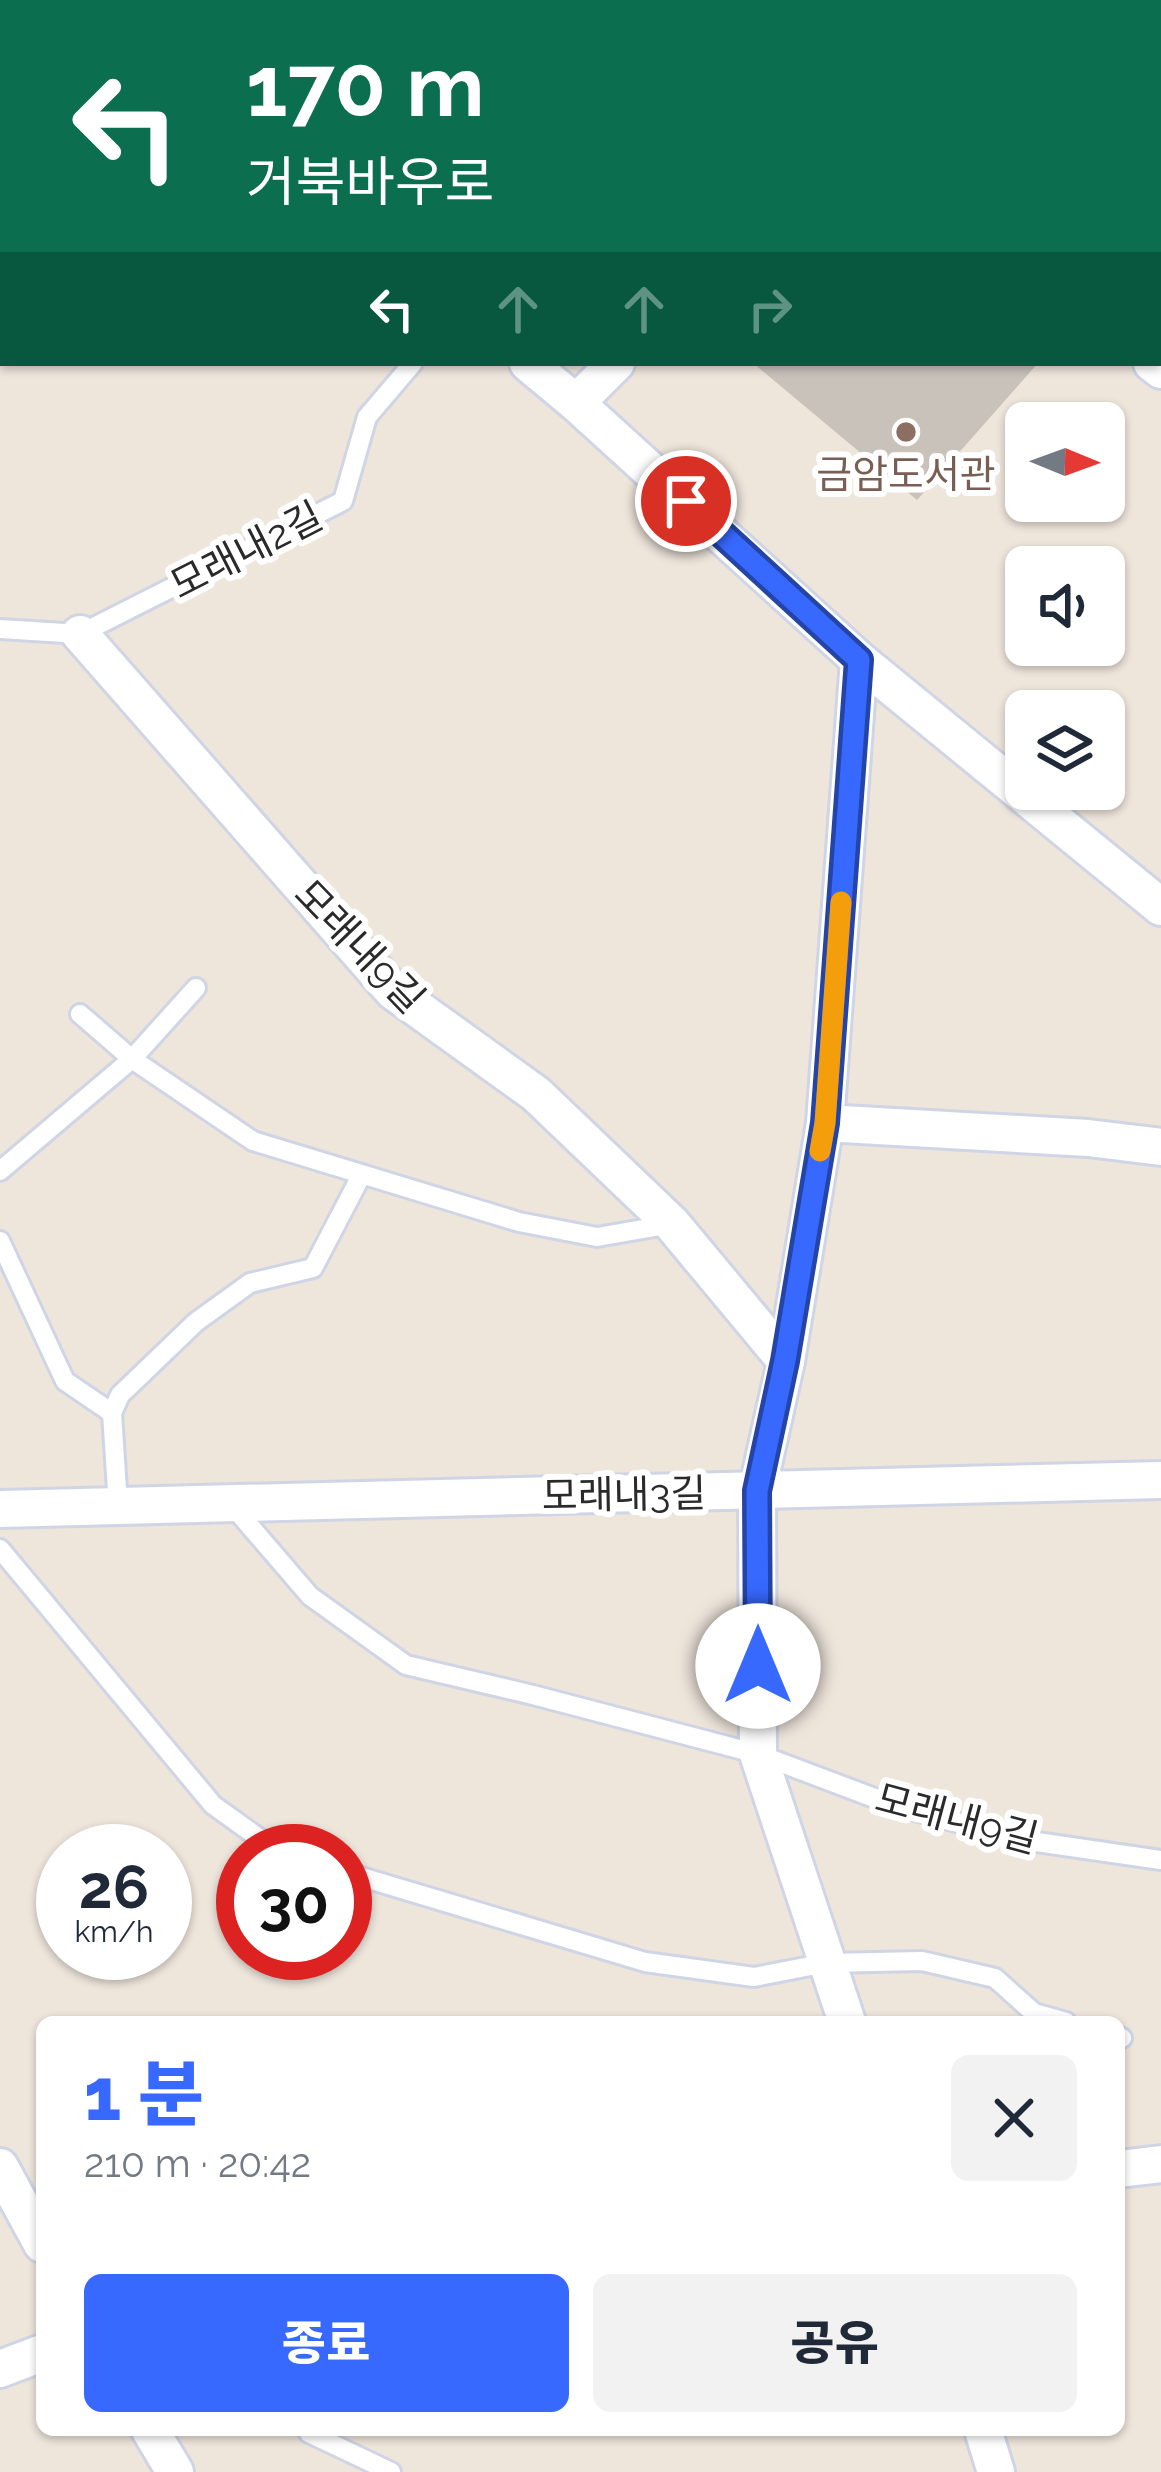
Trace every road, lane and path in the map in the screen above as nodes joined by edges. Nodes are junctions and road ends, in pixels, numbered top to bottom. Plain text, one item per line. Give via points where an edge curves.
1 (410, 366) edge
2 (531, 366) edge
3 (613, 366) edge
4 (577, 403) junction
5 (0, 628) edge
6 (80, 634) junction
7 (859, 660) junction
8 (1161, 907) edge
9 (196, 988) dead end
10 (80, 1014) dead end
11 (132, 1059) junction
12 (825, 1123) junction
13 (1161, 1147) edge
14 (0, 1171) edge
15 (361, 1175) junction
16 (672, 1224) junction
17 (0, 1241) edge
18 (785, 1361) junction
19 (112, 1413) junction
20 (1161, 1480) edge
21 (757, 1491) junction
22 (231, 1504) junction
23 (118, 1506) junction
24 (0, 1509) edge
25 (0, 1549) edge
26 (758, 1754) junction
27 (239, 1824) edge
28 (1161, 1860) edge
29 (372, 1880) edge
30 (826, 1963) junction
31 (845, 2016) edge
32 (1045, 2016) edge
33 (1161, 2164) edge
34 (0, 2167) edge
35 (1125, 2168) edge
36 (36, 2233) edge
37 (36, 2355) edge
38 (0, 2369) edge
39 (154, 2436) edge
40 (315, 2436) edge
41 (984, 2436) edge
42 (175, 2472) edge
43 (392, 2472) edge
44 (996, 2472) edge

1 - 6 lane, 모래내2길 via 368,417 343,501
2 - 4 street
3 - 4 street
4 - 7 street
5 - 6 lane
6 - 16 street, 모래내9길 via 393,991 536,1094
7 - 8 street
7 - 12 street
9 - 11 lane
10 - 11 lane
11 - 14 lane
11 - 15 lane via 253,1141
12 - 13 street
12 - 18 street
15 - 16 lane via 597,1237
15 - 19 lane via 313,1268 250,1282 196,1322
16 - 18 street, 모래내9길
17 - 19 lane via 65,1381
18 - 21 street
19 - 23 lane
20 - 21 street, 모래내3길
21 - 22 street, 모래내3길
21 - 26 street
22 - 23 street, 모래내3길
22 - 26 lane via 310,1596 406,1665
23 - 24 street, 모래내3길
25 - 27 lane via 213,1805
26 - 28 lane, 모래내9길 via 1023,1840
26 - 30 street
29 - 30 lane via 645,1961 754,1977
30 - 31 street
30 - 32 lane via 922,1961 995,1978
33 - 35 street
34 - 36 street
37 - 38 street
39 - 42 street
40 - 43 lane
41 - 44 street

